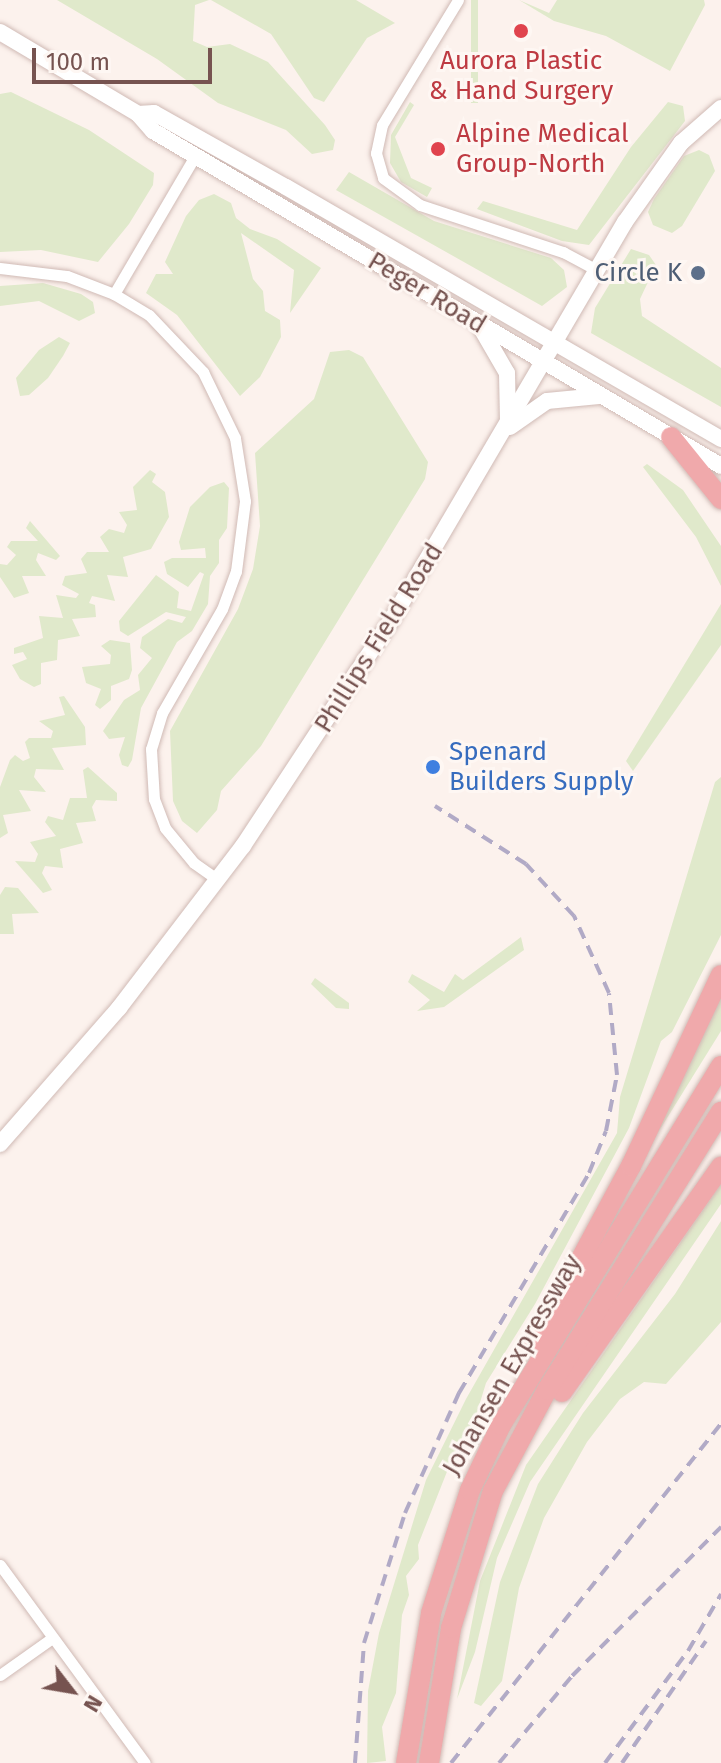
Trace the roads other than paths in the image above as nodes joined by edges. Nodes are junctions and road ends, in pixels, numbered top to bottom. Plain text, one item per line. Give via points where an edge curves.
1 (458, 0) edge
2 (0, 32) edge
3 (721, 108) edge
4 (138, 114) junction
5 (195, 156) junction
6 (0, 268) edge
7 (597, 270) junction
8 (114, 294) junction
9 (478, 323) junction
10 (554, 344) junction
11 (544, 361) junction
12 (599, 396) junction
13 (505, 431) junction
14 (671, 437) junction
15 (721, 439) edge
16 (721, 466) edge
17 (721, 499) edge
18 (218, 880) junction
19 (721, 975) edge
20 (721, 1066) edge
21 (721, 1112) edge
22 (0, 1144) edge
23 (721, 1167) edge
24 (501, 1425) junction
25 (493, 1491) junction
26 (0, 1565) edge
27 (52, 1638) junction
28 (0, 1675) edge
29 (145, 1763) edge
30 (406, 1763) edge
31 (429, 1763) edge

1 - 7 street via 382,125 376,144 378,169 395,191 420,205 563,252
2 - 4 main road, Peger Road
3 - 7 main road, Phillips Field Road via 669,158
4 - 5 main road, Peger Road via 153,131
4 - 10 main road, Peger Road via 154,113
5 - 8 street
5 - 9 main road, Peger Road
6 - 8 street via 59,274
7 - 10 main road, Phillips Field Road
8 - 18 street via 157,322 203,372 225,413 240,462 244,518 236,571 222,609 162,713 151,749 154,799 165,828 194,863
9 - 11 main road, Peger Road
9 - 13 main road via 507,373 511,406
10 - 11 main road, Phillips Field Road
10 - 15 main road, Peger Road
11 - 12 main road, Peger Road
11 - 13 main road, Phillips Field Road
12 - 13 main road via 547,401
12 - 14 main road, Peger Road
13 - 18 main road, Phillips Field Road via 334,713
14 - 16 main road, Peger Road
14 - 17 highway
18 - 22 main road, Phillips Field Road via 119,1008
19 - 24 highway via 631,1166 532,1350
20 - 24 highway, Johansen Expressway
21 - 25 highway, Johansen Expressway via 547,1390
23 - 25 highway
24 - 30 highway, Johansen Expressway via 459,1514 445,1560
25 - 31 highway, Johansen Expressway via 454,1615
26 - 27 street
27 - 28 street
27 - 29 street

